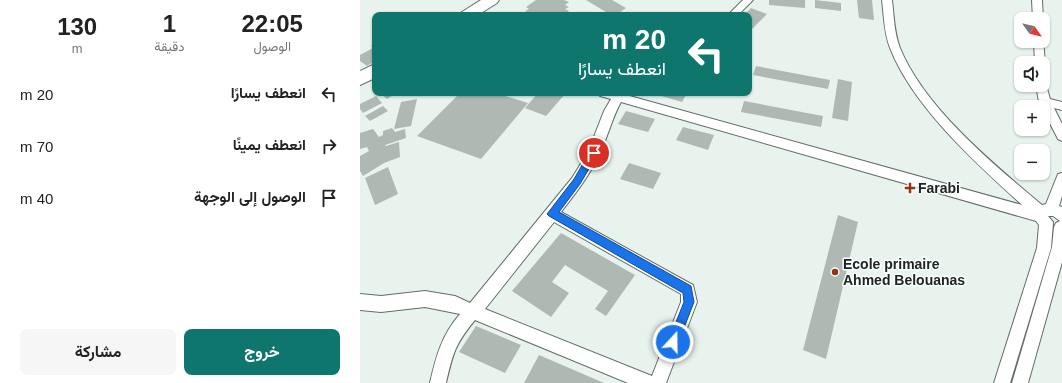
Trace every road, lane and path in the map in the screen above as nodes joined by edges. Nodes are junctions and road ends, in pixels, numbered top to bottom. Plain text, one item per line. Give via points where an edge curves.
1 (492, 0) edge
2 (748, 0) edge
3 (887, 0) edge
4 (1037, 0) edge
5 (472, 12) edge
6 (736, 12) edge
7 (1038, 12) edge
8 (372, 72) edge
9 (360, 79) edge
10 (619, 96) edge
11 (624, 96) edge
12 (1050, 103) edge
13 (1062, 106) edge
14 (1050, 112) edge
15 (1062, 136) edge
16 (1062, 178) edge
17 (552, 214) junction
18 (1052, 218) edge
19 (360, 302) edge
20 (472, 310) junction
21 (438, 383) edge
22 (648, 383) edge
23 (658, 383) edge
24 (1002, 383) edge
25 (1020, 383) edge

1 - 5 main road
2 - 6 street
3 - 18 street via 895,47 908,75 964,142 1011,187
4 - 7 street
8 - 9 main road
10 - 17 street via 610,111 587,167
11 - 18 street
12 - 13 street
14 - 15 street
16 - 18 street
17 - 20 street via 494,287
17 - 23 street via 688,290 689,302
18 - 24 street
18 - 25 street via 1059,247
19 - 20 street via 381,304 425,299
20 - 21 street via 455,332 444,355
20 - 22 street

